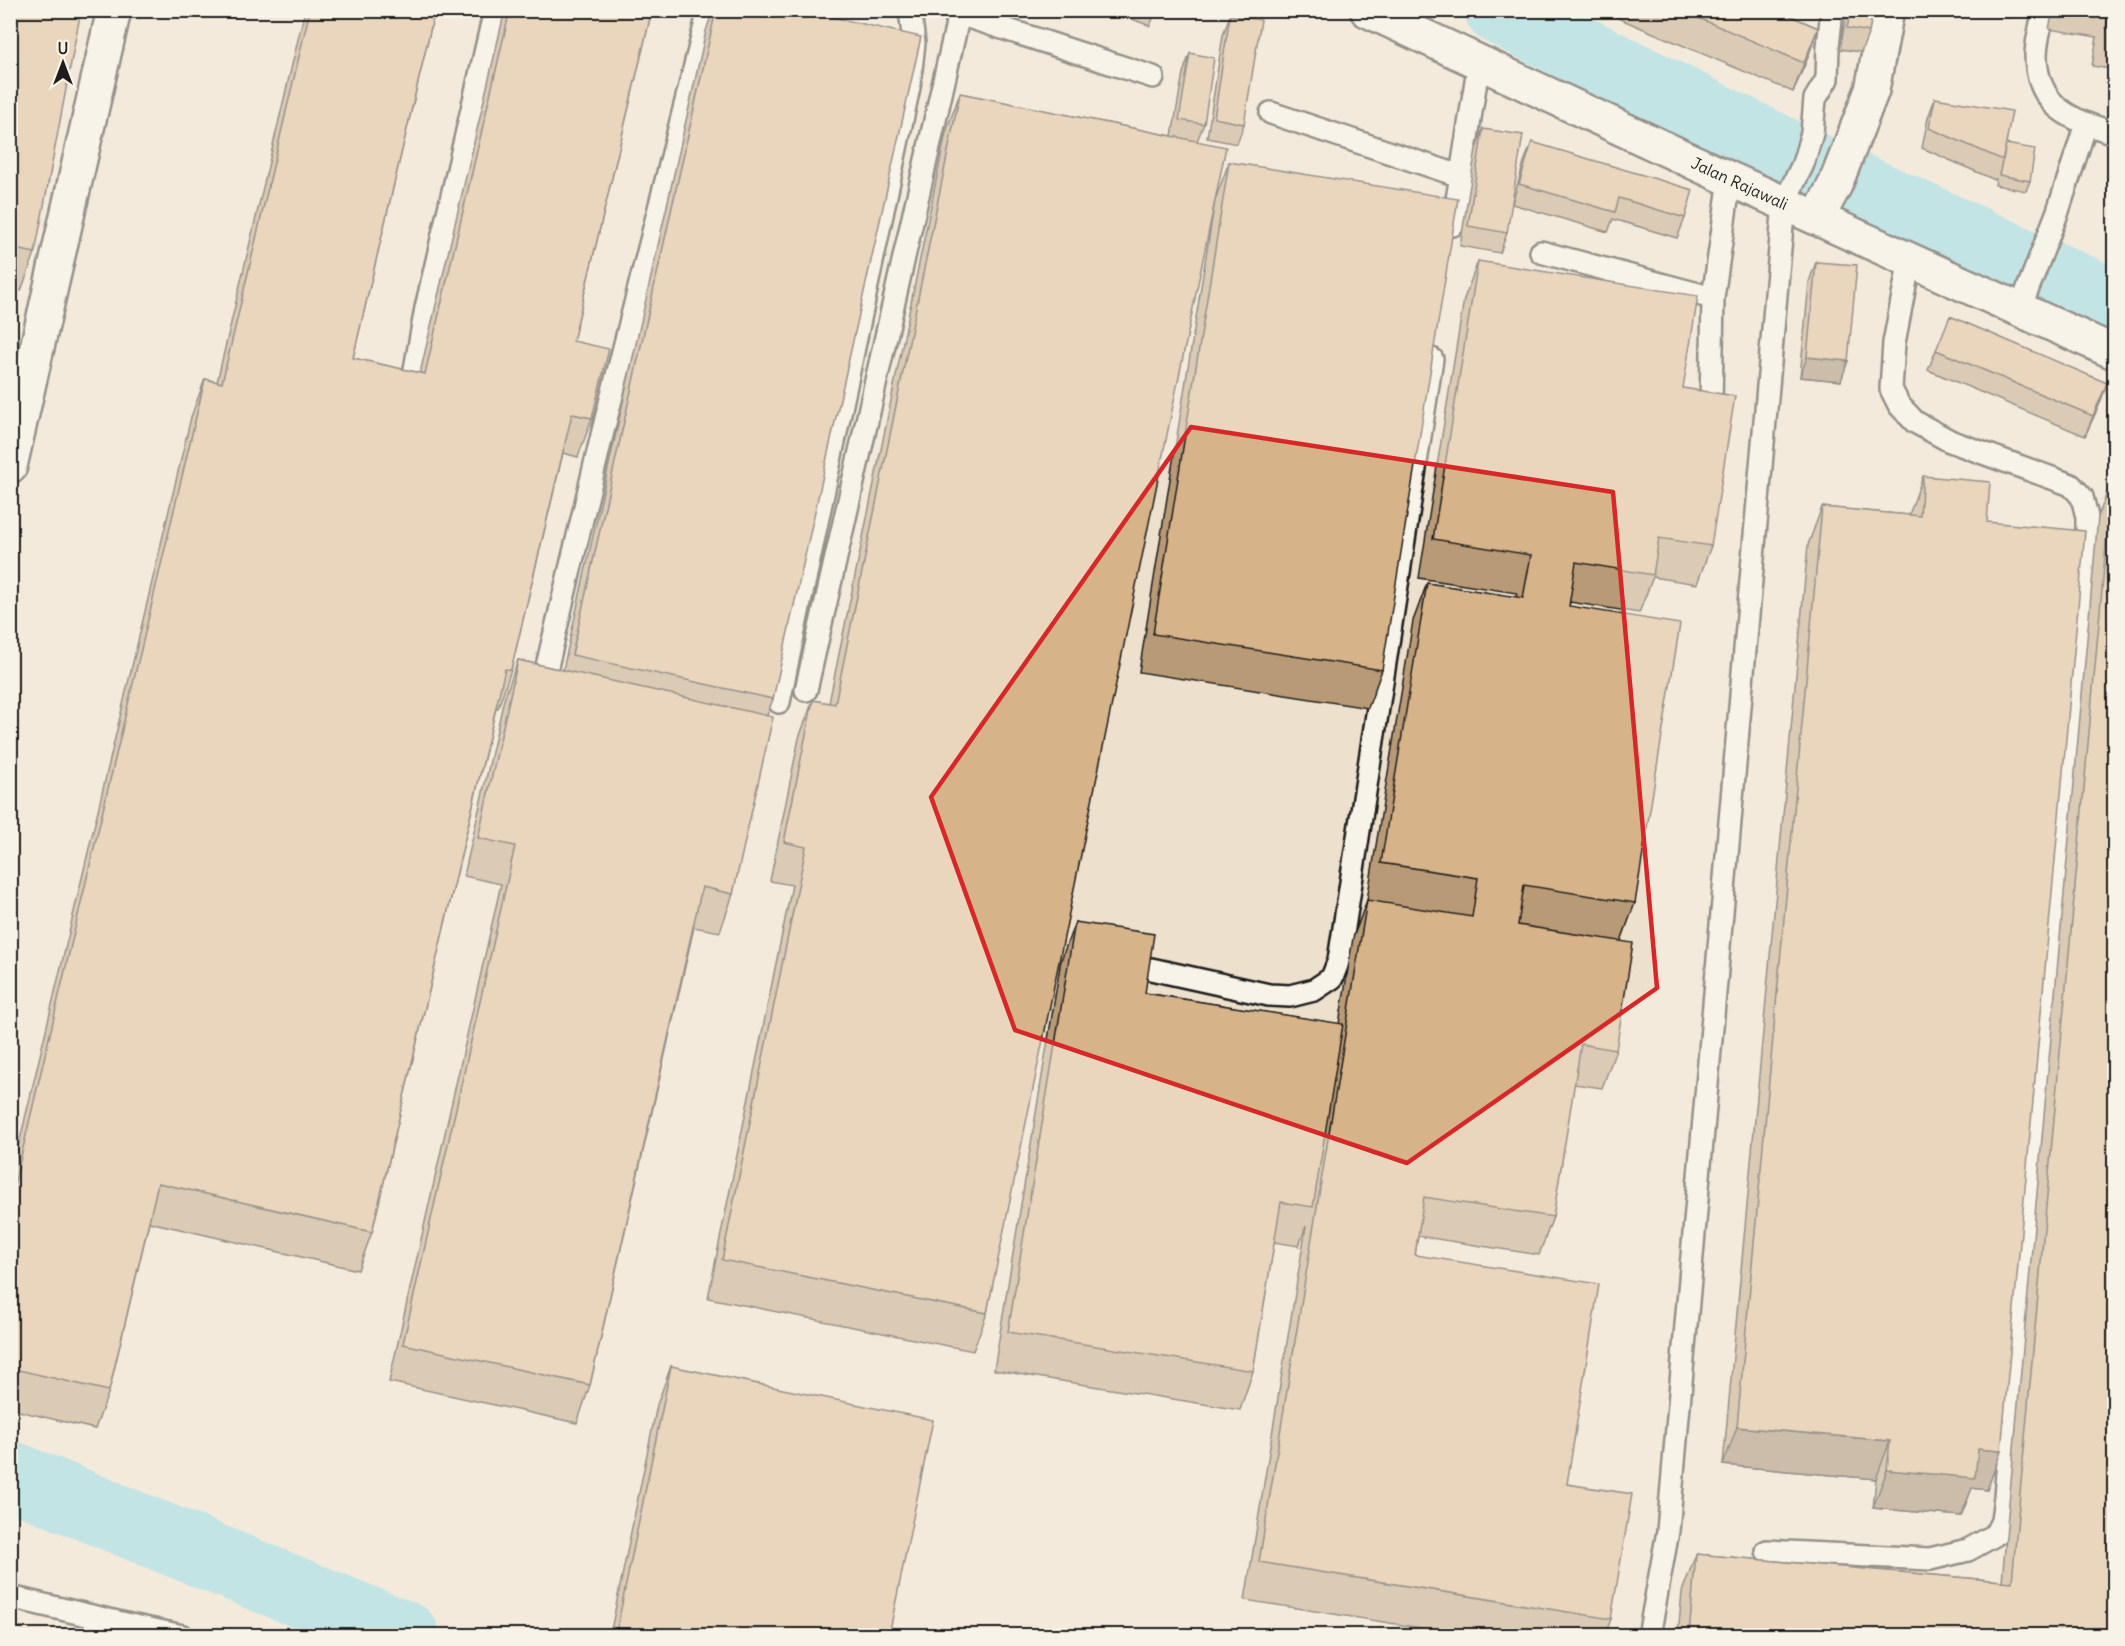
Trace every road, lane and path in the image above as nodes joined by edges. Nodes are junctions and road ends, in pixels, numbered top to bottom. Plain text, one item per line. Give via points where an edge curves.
1 (114, 10) edge
2 (495, 10) edge
3 (709, 10) edge
4 (910, 10) edge
5 (1367, 10) edge
6 (1832, 10) edge
7 (1887, 10) edge
8 (2044, 10) edge
9 (960, 12) edge
10 (1807, 36) edge
11 (1828, 47) junction
12 (1479, 62) junction
13 (1153, 77) dead end
14 (1271, 112) dead end
15 (2086, 124) junction
16 (2115, 133) edge
17 (1460, 176) junction
18 (1730, 179) junction
19 (1784, 203) junction
20 (1817, 218) junction
21 (1449, 246) edge
22 (1541, 252) dead end
23 (1910, 259) junction
24 (2026, 296) junction
25 (1713, 298) junction
26 (1435, 340) edge
27 (2115, 352) edge
28 (410, 397) edge
29 (1712, 404) edge
30 (10, 466) edge
31 (543, 683) edge
32 (806, 690) dead end
33 (779, 702) edge
34 (1151, 969) edge
35 (1767, 1551) dead end
36 (10, 1597) edge
37 (129, 1630) edge
38 (183, 1635) edge
39 (1649, 1635) edge

1 - 30 street
2 - 28 lane via 426,308
3 - 31 lane
4 - 33 lane via 914,44 909,87
5 - 12 street, Jalan Rajawali
6 - 11 lane
7 - 20 street via 1872,90 1835,185
8 - 15 lane via 2036,55 2038,78 2046,97 2064,113
9 - 13 lane
9 - 32 lane
10 - 11 lane
11 - 19 lane via 1827,79 1815,99 1812,133 1803,164
12 - 17 lane
12 - 18 street, Jalan Rajawali
14 - 17 lane
15 - 16 lane
15 - 24 lane
17 - 21 lane
18 - 19 street, Jalan Rajawali
18 - 25 lane
19 - 20 street, Jalan Rajawali
19 - 39 lane via 1668,1531
20 - 23 street, Jalan Rajawali
22 - 25 lane
23 - 24 street, Jalan Rajawali
23 - 35 lane via 1894,343 1891,389 1899,405 1914,422 1950,441 2071,485 2082,497 2087,517 2087,580 2005,1497 2002,1521 1995,1535 1968,1550 1930,1559
24 - 27 street, Jalan Rajawali
25 - 29 lane
26 - 34 lane via 1340,960 1332,978 1314,990 1290,996 1269,995
36 - 37 lane
37 - 38 lane

